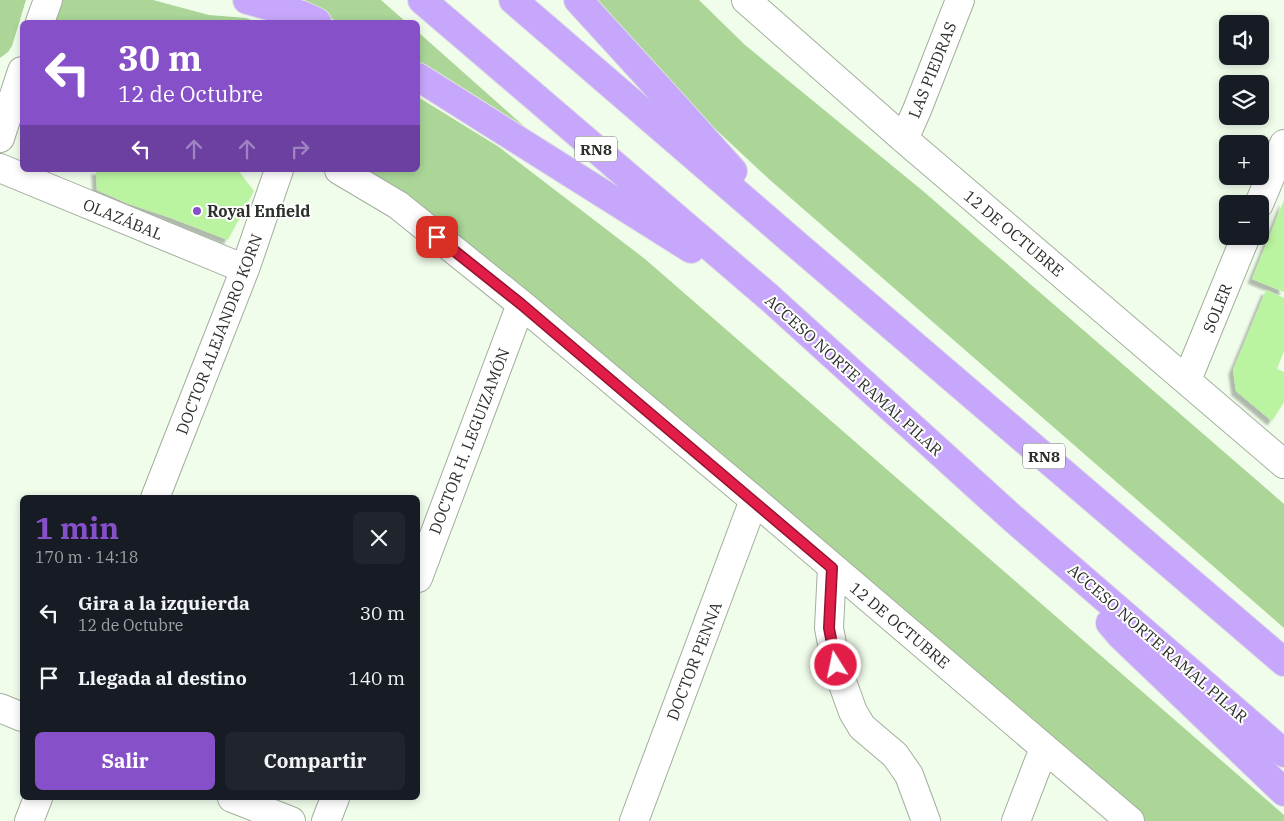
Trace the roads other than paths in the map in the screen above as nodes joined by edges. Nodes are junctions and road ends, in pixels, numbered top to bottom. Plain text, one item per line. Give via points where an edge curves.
1 (48, 0) edge
2 (247, 0) edge
3 (422, 0) edge
4 (513, 0) edge
5 (578, 0) edge
6 (746, 0) edge
7 (960, 0) edge
8 (41, 20) edge
9 (313, 20) edge
10 (20, 78) edge
11 (420, 78) edge
12 (10, 112) edge
13 (0, 138) edge
14 (904, 139) junction
15 (1284, 144) edge
16 (0, 168) edge
17 (278, 172) edge
18 (342, 172) edge
19 (1263, 195) edge
20 (1242, 245) edge
21 (804, 251) junction
22 (245, 269) junction
23 (771, 299) junction
24 (521, 304) junction
25 (1187, 380) junction
26 (1284, 464) edge
27 (156, 495) edge
28 (754, 500) junction
29 (1010, 516) junction
30 (832, 568) junction
31 (420, 573) edge
32 (1284, 662) edge
33 (0, 708) edge
34 (20, 715) edge
35 (1044, 748) junction
36 (1284, 753) edge
37 (1284, 792) edge
38 (37, 800) edge
39 (237, 800) edge
40 (334, 800) edge
41 (29, 821) edge
42 (291, 821) edge
43 (326, 821) edge
44 (634, 821) edge
45 (926, 821) edge
46 (1016, 821) edge
47 (1130, 821) edge

1 - 8 street
2 - 9 highway
3 - 23 highway, ACCESO NORTE RAMAL PILAR / RN8
4 - 21 highway, RN8
5 - 21 highway
6 - 14 street, 12 DE OCTUBRE
7 - 14 street, LAS PIEDRAS
10 - 12 street
11 - 23 highway
12 - 13 street
14 - 25 street, 12 DE OCTUBRE
15 - 19 street
16 - 22 street, OLAZÁBAL
17 - 22 street, DOCTOR ALEJANDRO KORN
18 - 24 street, 12 DE OCTUBRE via 398,205
20 - 25 street, SOLER
21 - 32 highway, RN8
22 - 27 street, DOCTOR ALEJANDRO KORN
23 - 29 highway, ACCESO NORTE RAMAL PILAR / RN8
24 - 28 street, 12 DE OCTUBRE
24 - 31 street, DOCTOR H. LEGUIZAMÓN
25 - 26 street, 12 DE OCTUBRE
28 - 30 street, 12 DE OCTUBRE
28 - 44 street, DOCTOR PENNA
29 - 36 highway, ACCESO NORTE RAMAL PILAR / RN8
29 - 37 highway via 1121,636
30 - 35 street, 12 DE OCTUBRE
30 - 45 street via 829,628 836,665 853,712 862,727 895,755 908,775
33 - 34 street
35 - 46 street
35 - 47 street, 12 DE OCTUBRE
38 - 41 street
39 - 42 street
40 - 43 street

